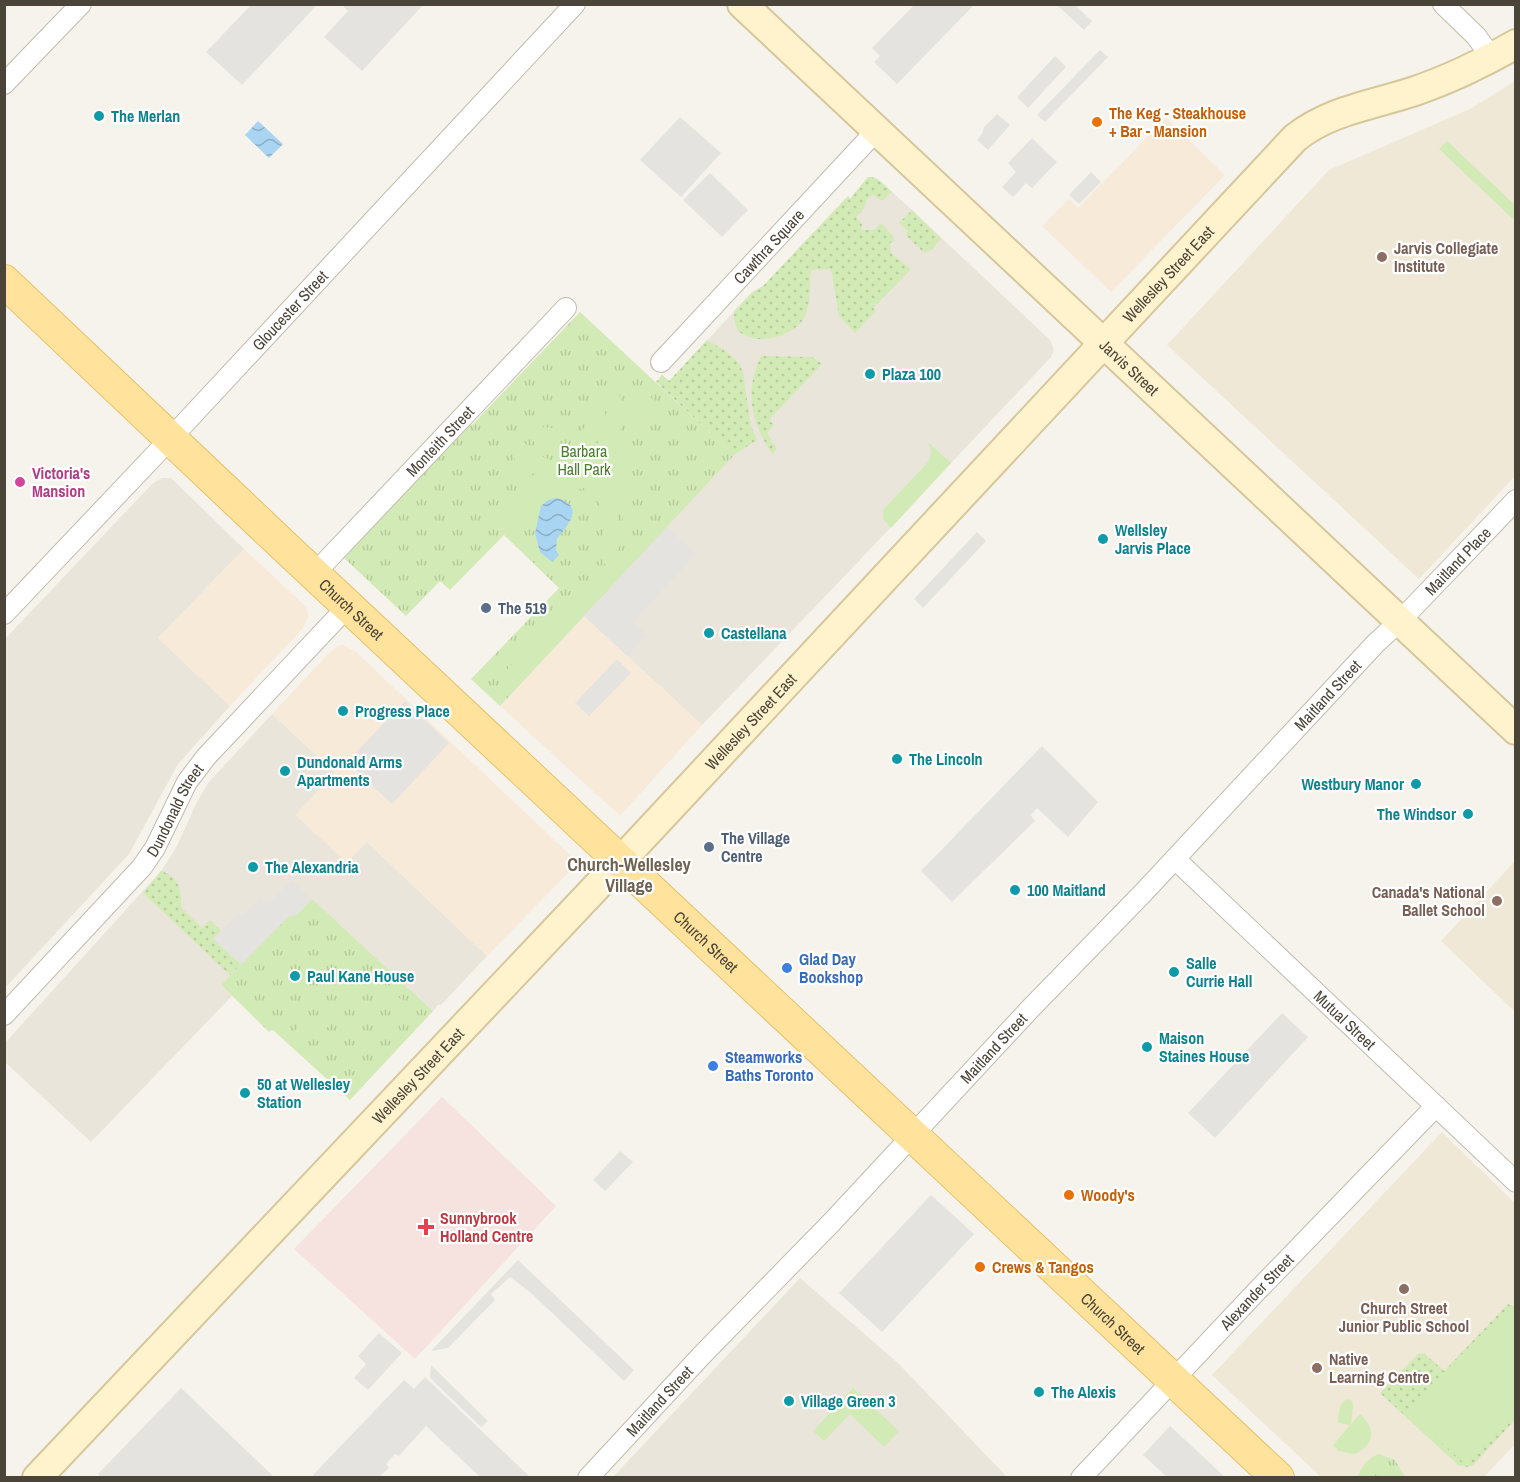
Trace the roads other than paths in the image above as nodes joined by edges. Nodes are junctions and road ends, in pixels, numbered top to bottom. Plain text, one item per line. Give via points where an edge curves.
1 (81, 4) edge
2 (575, 4) edge
3 (742, 4) edge
4 (1443, 4) edge
5 (1504, 51) edge
6 (4, 84) edge
7 (876, 132) junction
8 (4, 281) edge
9 (566, 308) dead end
10 (1102, 343) junction
11 (661, 362) dead end
12 (171, 438) junction
13 (1515, 500) edge
14 (314, 574) junction
15 (348, 606) junction
16 (4, 614) edge
17 (1400, 621) junction
18 (1515, 730) edge
19 (1175, 859) junction
20 (620, 861) junction
21 (4, 1015) edge
22 (1436, 1106) junction
23 (913, 1136) junction
24 (1515, 1182) edge
25 (1173, 1379) junction
26 (37, 1478) edge
27 (588, 1478) edge
28 (1081, 1478) edge
29 (1278, 1478) edge

1 - 6 street
2 - 12 street, Gloucester Street
3 - 7 street, Jarvis Street
4 - 5 street via 1476,36
5 - 10 street, Wellesley Street East via 1455,76 1322,119 1308,128
7 - 10 street, Jarvis Street
7 - 11 street, Cawthra Square
8 - 12 main road, Church Street
9 - 14 street, Monteith Street
10 - 17 street, Jarvis Street
10 - 20 street, Wellesley Street East
12 - 14 main road, Church Street
12 - 16 street, Gloucester Street
13 - 17 street, Maitland Place
14 - 15 main road, Church Street
15 - 20 main road, Church Street
15 - 21 street, Dundonald Street via 206,757 187,782 142,867
17 - 18 street, Jarvis Street
17 - 19 street, Maitland Street
19 - 22 street, Mutual Street
19 - 23 street, Maitland Street
20 - 23 main road, Church Street
20 - 26 street, Wellesley Street East
22 - 24 street, Mutual Street
22 - 25 street, Alexander Street
23 - 25 main road, Church Street
23 - 27 street, Maitland Street
25 - 28 street, Alexander Street
25 - 29 main road, Church Street

